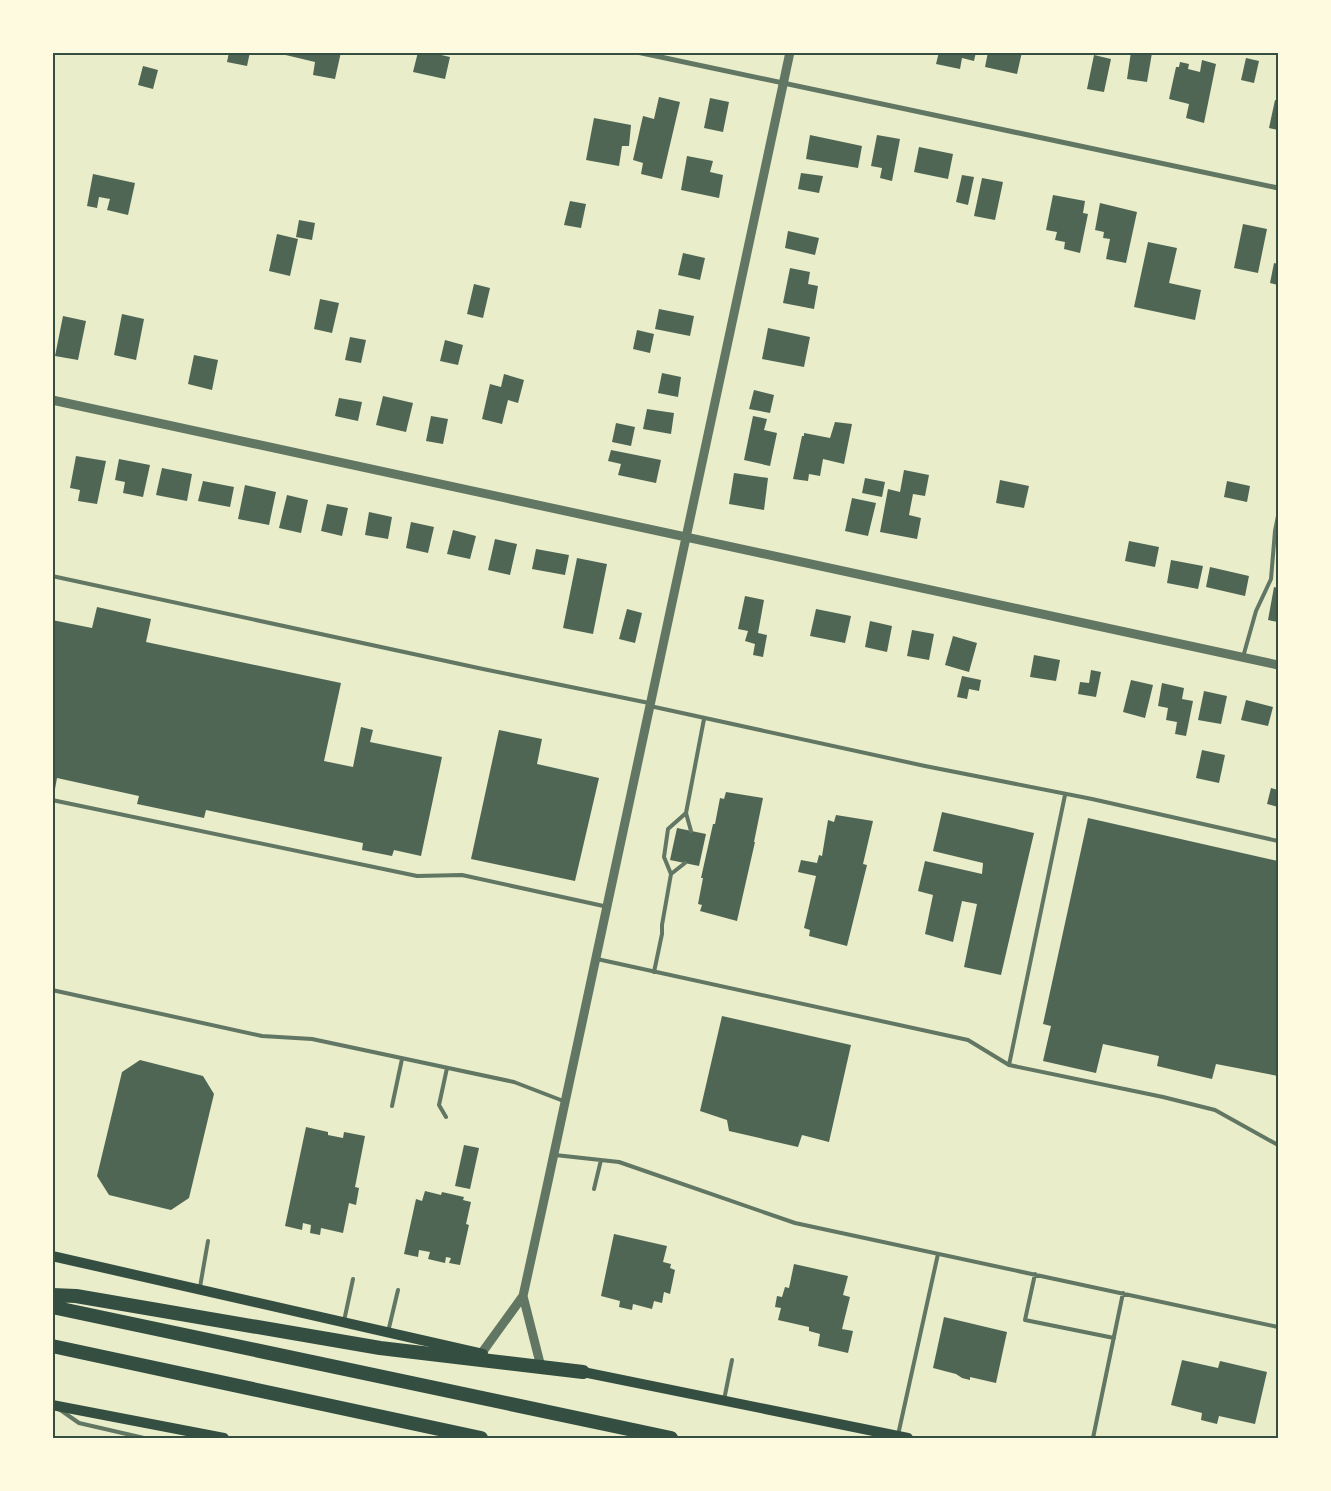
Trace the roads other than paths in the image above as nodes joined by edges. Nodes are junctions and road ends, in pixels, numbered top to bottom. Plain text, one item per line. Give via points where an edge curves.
1 (637, 52) edge
2 (790, 52) edge
3 (783, 84) junction
4 (1278, 188) edge
5 (52, 400) edge
6 (1278, 516) edge
7 (685, 536) junction
8 (52, 576) edge
9 (1242, 657) junction
10 (1278, 665) edge
11 (651, 704) junction
12 (704, 718) junction
13 (1065, 795) junction
14 (52, 800) edge
15 (686, 814) junction
16 (691, 831) dead end
17 (1278, 841) edge
18 (685, 863) dead end
19 (671, 874) junction
20 (608, 906) junction
21 (596, 959) junction
22 (654, 972) junction
23 (52, 990) edge
24 (402, 1058) junction
25 (1009, 1064) junction
26 (447, 1068) junction
27 (566, 1102) junction
28 (392, 1106) dead end
29 (446, 1117) dead end
30 (1278, 1145) edge
31 (554, 1155) junction
32 (601, 1160) junction
33 (594, 1189) dead end
34 (208, 1241) dead end
35 (938, 1254) junction
36 (52, 1256) edge
37 (1035, 1274) junction
38 (353, 1280) dead end
39 (200, 1290) junction
40 (398, 1290) dead end
41 (1123, 1293) junction
42 (52, 1295) edge
43 (523, 1296) junction
44 (52, 1307) edge
45 (344, 1323) junction
46 (1278, 1327) edge
47 (388, 1333) junction
48 (1114, 1338) junction
49 (52, 1346) edge
50 (481, 1354) junction
51 (732, 1360) dead end
52 (540, 1363) junction
53 (583, 1372) junction
54 (723, 1401) junction
55 (53, 1405) edge
56 (903, 1437) edge
57 (144, 1438) edge
58 (224, 1438) edge
59 (481, 1438) edge
60 (671, 1438) edge
61 (1093, 1438) edge

1 - 3 street
2 - 3 street
3 - 4 street
3 - 7 street
5 - 7 street
6 - 9 lane via 1271,579 1256,611
7 - 9 street
7 - 11 street
8 - 11 lane
9 - 10 street
11 - 12 lane
11 - 20 street
12 - 13 lane
12 - 15 lane
13 - 17 lane
13 - 25 lane
14 - 20 lane via 417,876 462,875
15 - 16 lane
15 - 19 lane via 668,829 664,858
18 - 19 lane
19 - 22 lane
20 - 21 street
21 - 22 lane
21 - 27 street
22 - 25 lane via 968,1040
23 - 24 lane via 262,1036 312,1039
24 - 26 lane
24 - 28 lane
25 - 30 lane via 1215,1110
26 - 27 lane via 514,1082
26 - 29 lane via 439,1105
27 - 31 street
31 - 32 lane
31 - 43 street
32 - 33 lane
32 - 35 lane via 619,1162 795,1223
34 - 39 lane
35 - 37 lane
35 - 56 lane
36 - 39 main road
37 - 41 lane
37 - 48 lane via 1025,1320
38 - 45 lane
39 - 45 main road
40 - 47 lane
41 - 46 lane
41 - 48 lane
42 - 53 highway via 76,1296 380,1348
43 - 50 street
43 - 52 street
44 - 60 highway
45 - 47 main road
47 - 50 main road
48 - 61 lane
49 - 59 highway
50 - 52 main road
51 - 54 lane
52 - 53 main road
53 - 54 main road
54 - 56 main road
55 - 57 lane via 79,1423
55 - 58 main road

